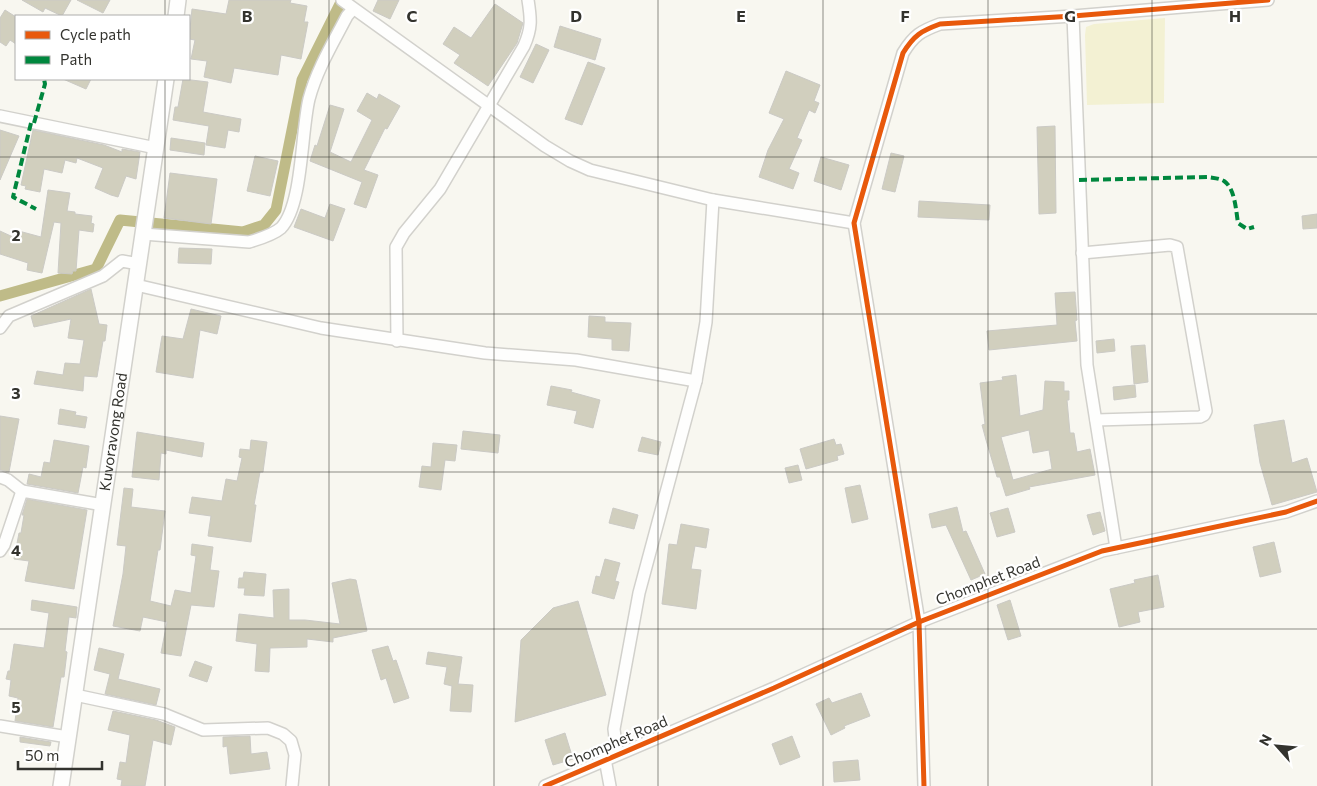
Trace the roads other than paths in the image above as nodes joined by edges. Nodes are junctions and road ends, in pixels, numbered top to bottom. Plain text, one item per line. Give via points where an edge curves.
1 (178, 0) edge
2 (528, 0) edge
3 (1268, 0) edge
4 (348, 5) edge
5 (176, 15) edge
6 (1073, 16) junction
7 (166, 80) edge
8 (490, 105) junction
9 (0, 116) edge
10 (156, 148) junction
11 (714, 200) junction
12 (854, 223) junction
13 (144, 232) junction
14 (1082, 253) junction
15 (139, 264) junction
16 (136, 285) junction
17 (0, 328) edge
18 (397, 340) junction
19 (696, 381) junction
20 (1096, 420) junction
21 (0, 477) edge
22 (22, 491) junction
23 (1317, 501) edge
24 (103, 505) junction
25 (1116, 548) junction
26 (0, 552) edge
27 (919, 622) junction
28 (75, 695) junction
29 (0, 726) edge
30 (68, 737) junction
31 (617, 754) junction
32 (605, 760) junction
33 (62, 786) edge
34 (292, 786) edge
35 (545, 786) edge
36 (610, 786) edge
37 (924, 786) edge

1 - 5 street
2 - 8 street via 530,31
3 - 6 street
4 - 8 street
4 - 13 street via 347,16 314,80 308,102 295,202 280,229 249,242
6 - 12 street via 940,24 922,30 911,40 903,54
6 - 14 street
7 - 10 street, Kuvoravong Road
8 - 11 street via 545,146 590,170
8 - 18 street via 440,189 396,247
9 - 10 street
10 - 13 street, Kuvoravong Road
11 - 12 street
11 - 19 street via 706,322
12 - 27 street
13 - 15 street, Kuvoravong Road
14 - 20 street via 1088,364
14 - 20 street via 1177,247 1206,411 1200,418
15 - 16 street, Kuvoravong Road
15 - 17 street via 122,262 103,276 9,316
16 - 18 street via 321,328
16 - 24 street, Kuvoravong Road
18 - 19 street via 485,353 576,360
19 - 31 street via 639,593 614,729
20 - 25 street
21 - 22 street
22 - 24 street
22 - 26 street
23 - 25 street, Chomphet Road via 1286,512
24 - 28 street, Kuvoravong Road
25 - 27 street, Chomphet Road
27 - 31 street, Chomphet Road
27 - 37 street
28 - 30 street, Kuvoravong Road
28 - 34 street via 164,714 203,730 268,728 283,734 291,741 296,755
29 - 30 street
30 - 33 street, Kuvoravong Road
31 - 32 street, Chomphet Road
32 - 35 street, Chomphet Road
32 - 36 street

